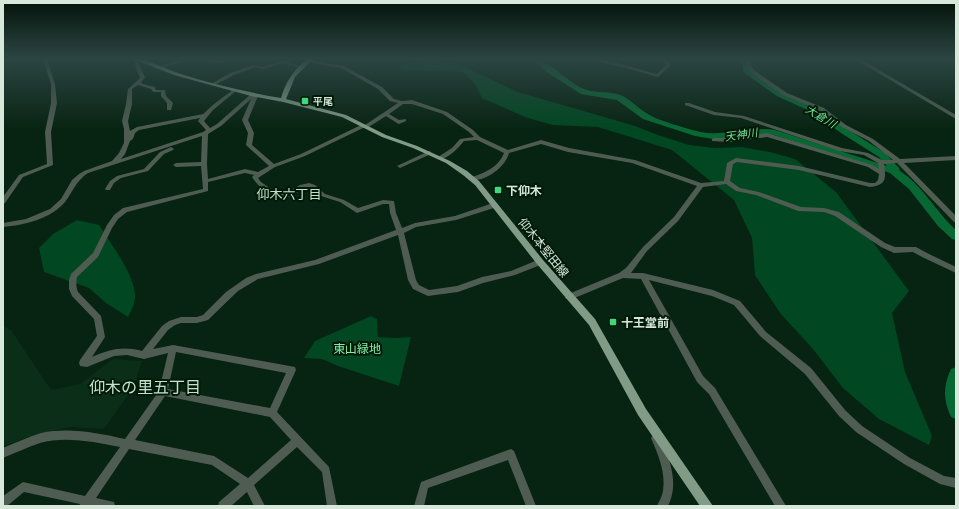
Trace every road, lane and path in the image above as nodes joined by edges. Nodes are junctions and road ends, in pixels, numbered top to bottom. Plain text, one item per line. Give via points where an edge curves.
1 (53, 83) edge
2 (139, 83) joint
3 (209, 83) edge
4 (289, 83) edge
5 (371, 83) edge
6 (769, 83) edge
7 (898, 83) edge
8 (213, 84) joint
9 (234, 90) junction
10 (254, 96) junction
11 (283, 100) junction
12 (402, 103) junction
13 (687, 104) dead end
14 (169, 109) dead end
15 (386, 114) junction
16 (206, 115) junction
17 (956, 117) edge
18 (404, 120) dead end
19 (364, 127) junction
20 (208, 132) junction
21 (478, 138) junction
22 (127, 140) junction
23 (714, 140) dead end
24 (175, 143) junction
25 (507, 152) junction
26 (429, 153) junction
27 (440, 158) junction
28 (956, 158) edge
29 (898, 160) junction
30 (882, 162) junction
31 (114, 163) junction
32 (204, 164) junction
33 (176, 165) dead end
34 (272, 166) junction
35 (400, 166) dead end
36 (881, 172) junction
37 (258, 174) junction
38 (472, 179) junction
39 (206, 181) junction
40 (727, 182) junction
41 (701, 185) junction
42 (108, 189) dead end
43 (3, 202) edge
44 (495, 205) junction
45 (956, 220) edge
46 (3, 225) edge
47 (400, 230) junction
48 (540, 262) junction
49 (956, 270) edge
50 (622, 275) junction
51 (643, 276) junction
52 (569, 297) junction
53 (173, 348) junction
54 (144, 355) junction
55 (163, 392) junction
56 (272, 413) junction
57 (649, 423) junction
58 (298, 440) junction
59 (126, 443) junction
60 (3, 453) edge
61 (956, 483) edge
62 (248, 484) junction
63 (3, 502) edge
64 (85, 503) edge
65 (110, 506) edge
66 (223, 506) edge
67 (260, 506) edge
68 (332, 506) edge
69 (419, 506) edge
70 (531, 506) edge
71 (662, 506) edge
72 (707, 506) edge
73 (781, 506) edge

1 - 43 street via 54,103 48,132 50,164 21,176
2 - 14 street via 155,91 163,91 170,103
2 - 22 street via 129,92 125,121
3 - 8 main road, 仰木本堅田線
4 - 11 main road
5 - 12 street via 392,100
6 - 29 street via 785,94 822,109
7 - 17 street
8 - 9 main road, 仰木本堅田線
9 - 10 main road, 仰木本堅田線
9 - 16 street
10 - 11 main road, 仰木本堅田線
10 - 20 street
10 - 34 street via 245,120 251,133 249,145
11 - 19 main road, 仰木本堅田線 via 344,116
12 - 15 street
12 - 21 street via 412,102 444,113
13 - 30 street via 714,113 742,117 841,150 866,154
15 - 18 street via 399,122
15 - 19 street
16 - 20 street via 201,121
16 - 22 street via 137,129
19 - 26 main road, 仰木本堅田線
19 - 34 street
20 - 24 street
20 - 32 street
21 - 25 street
21 - 27 street via 462,140
22 - 31 street via 126,147
23 - 36 street via 760,135 775,137 870,166
24 - 31 street
24 - 42 street via 174,148 162,153 146,170 119,177
25 - 38 street via 499,167
25 - 41 street via 541,142 568,150 633,161
26 - 27 main road, 仰木本堅田線
26 - 35 street
27 - 38 main road, 仰木本堅田線
28 - 29 street
29 - 30 street
29 - 45 street
30 - 36 street
31 - 46 street via 86,172 74,179 62,202 52,210 30,220
32 - 33 street
32 - 39 street
34 - 37 street
36 - 40 street via 883,180 870,185 799,168 736,160 730,163
37 - 39 street via 245,171
37 - 47 street via 255,177 259,183 276,196 287,195 309,185 328,198 342,201 357,211 383,202 392,202 393,213
38 - 44 main road, 仰木本堅田線
39 - 54 street via 206,190 132,207 119,214 109,227 96,255 74,276 73,289 98,318 101,337 82,363 117,351
40 - 41 street
40 - 49 street via 738,190 757,193 800,209 824,210 837,214 889,248 914,248 936,262 949,265
41 - 50 street via 676,218
44 - 47 street via 456,218 425,222
44 - 48 main road, 仰木本堅田線
47 - 48 street via 412,280 416,287 428,293 458,289
47 - 54 street via 316,262 260,275 247,281 205,318 177,321 165,328
48 - 52 main road, 仰木本堅田線
50 - 51 street
50 - 52 street
51 - 61 street via 713,293 737,303 763,334 808,371 842,413 859,429 907,461 943,481
51 - 73 street via 700,379 715,396
52 - 57 main road, 仰木本堅田線 via 595,327
53 - 54 street
53 - 55 street
53 - 56 street via 292,370
55 - 56 street
55 - 59 street
56 - 58 street
57 - 71 street via 663,456 668,480 668,493
57 - 72 main road, 仰木本堅田線
58 - 62 street
58 - 68 street via 326,470
59 - 60 street via 67,435 41,438
59 - 62 street via 214,461
59 - 64 street
62 - 66 street
62 - 67 street
63 - 64 street via 23,487
64 - 65 street
69 - 70 street via 424,485 511,454

